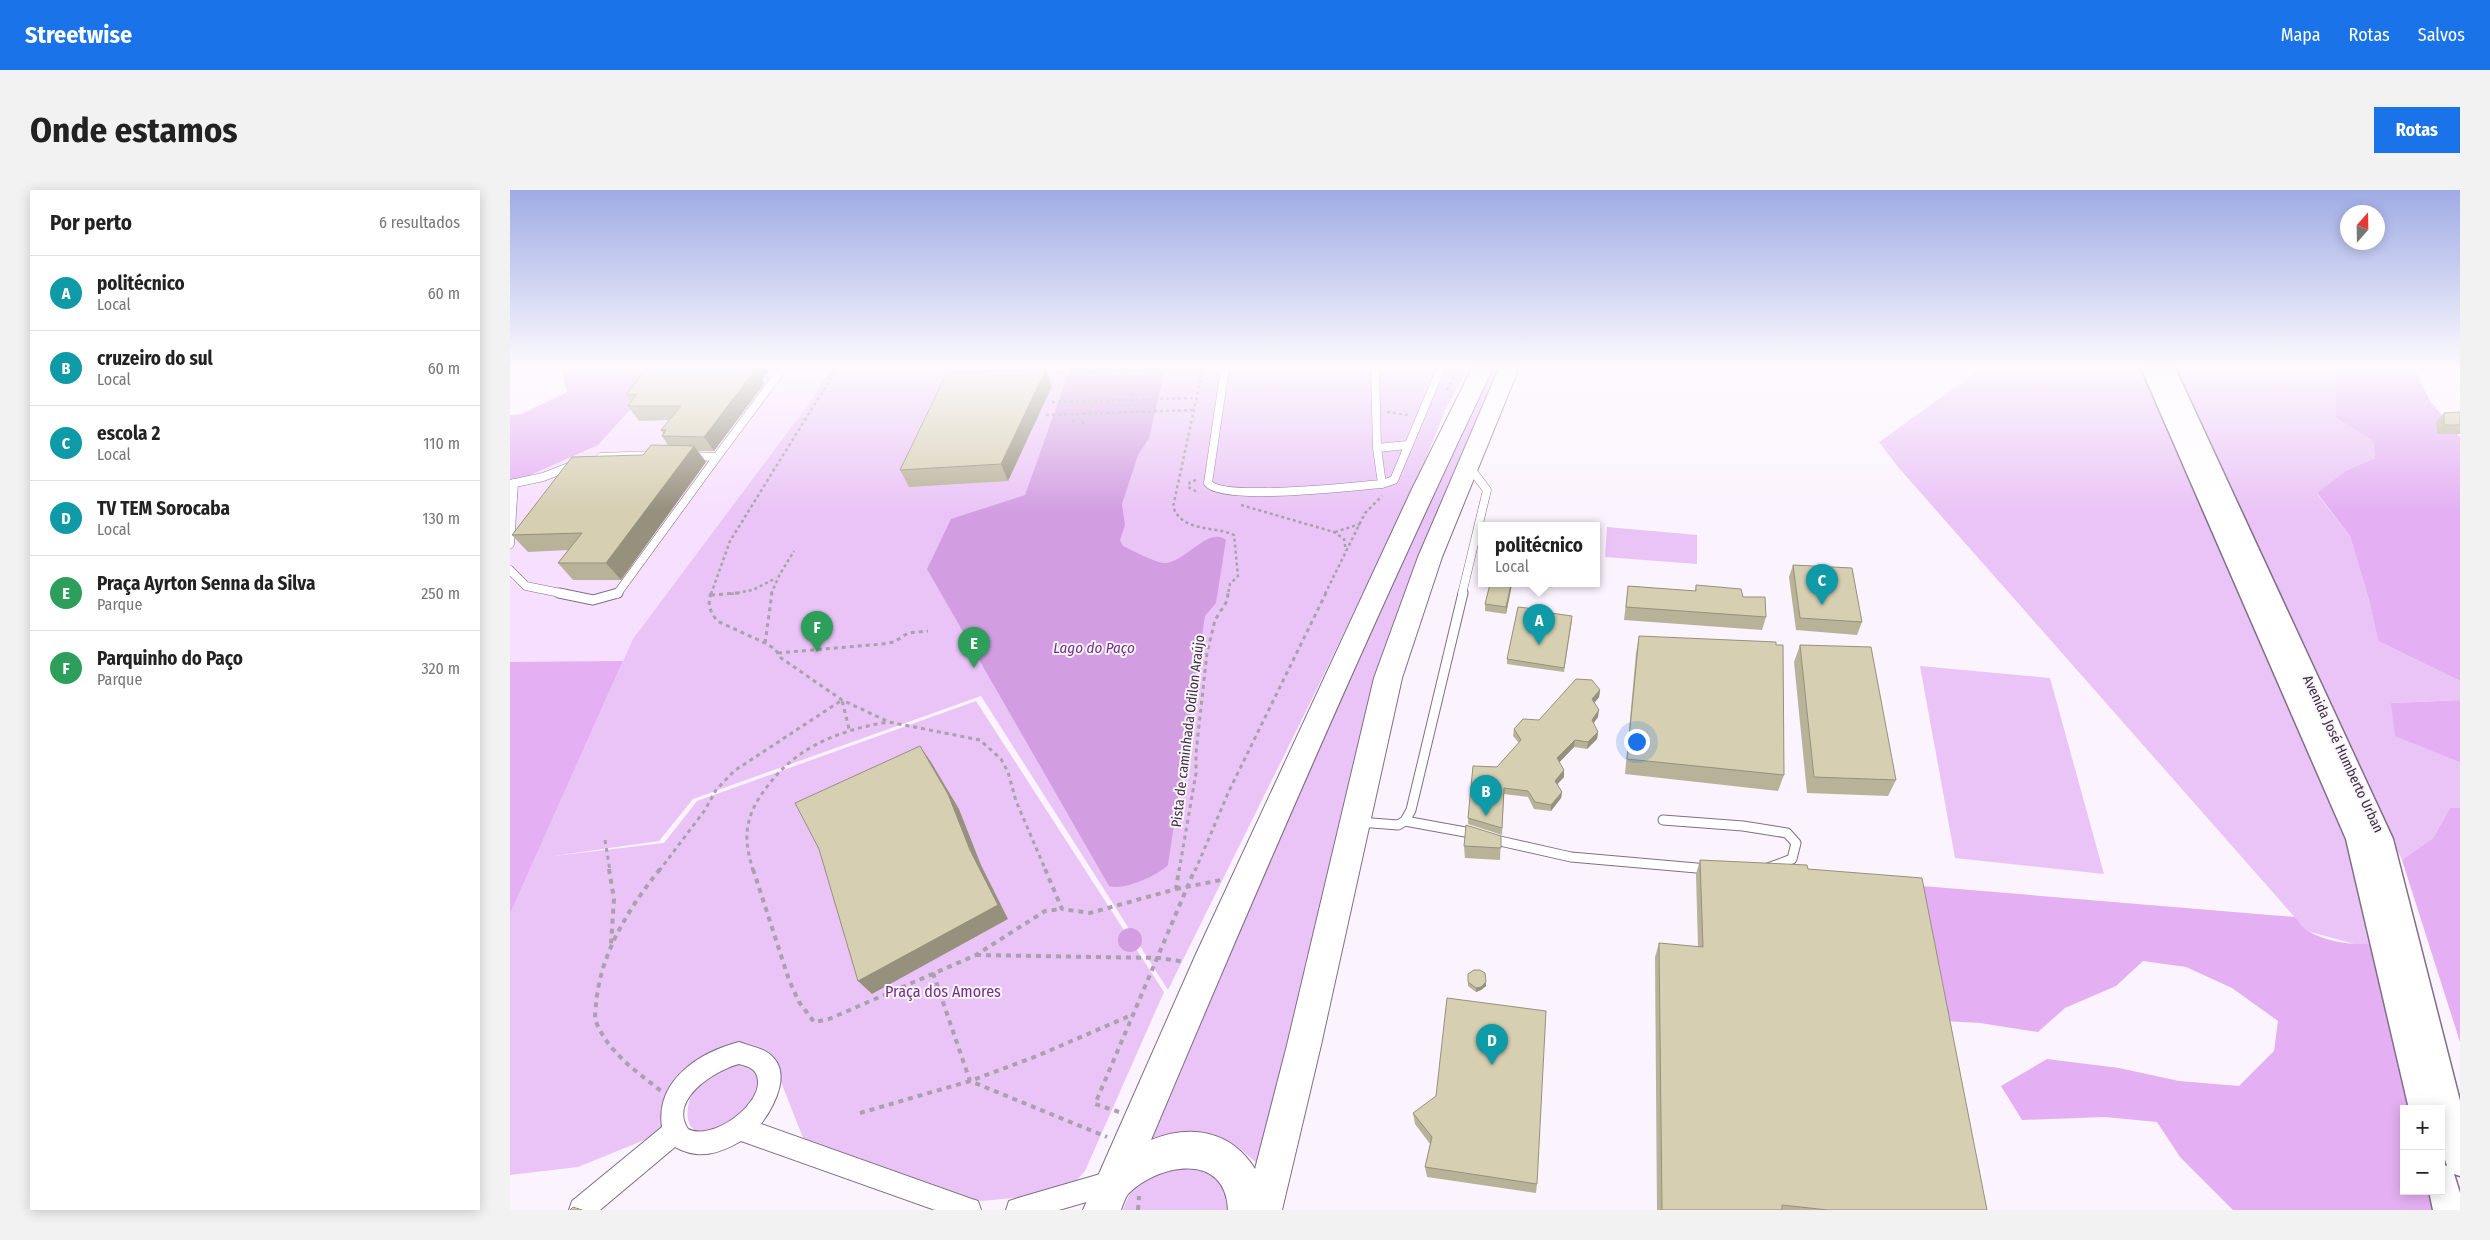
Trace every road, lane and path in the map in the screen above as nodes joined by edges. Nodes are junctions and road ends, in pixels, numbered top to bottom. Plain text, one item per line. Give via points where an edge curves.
1 (748, 416) edge
2 (808, 416) edge
3 (1192, 416) edge
4 (1218, 416) edge
5 (1376, 416) edge
6 (1410, 416) edge
7 (1460, 416) edge
8 (1489, 416) edge
9 (2169, 416) edge
10 (2188, 416) edge
11 (1420, 417) joint
12 (1072, 422) dead end
13 (1086, 424) dead end
14 (1408, 445) junction
15 (1377, 448) junction
16 (663, 455) edge
17 (681, 456) edge
18 (717, 457) junction
19 (590, 458) edge
20 (583, 461) edge
21 (1468, 465) junction
22 (1208, 479) junction
23 (512, 483) edge
24 (1382, 484) junction
25 (1200, 494) dead end
26 (1384, 494) dead end
27 (1239, 505) dead end
28 (1479, 522) edge
29 (1360, 523) junction
30 (1478, 528) edge
31 (1334, 532) junction
32 (510, 544) edge
33 (794, 551) dead end
34 (1346, 552) junction
35 (510, 570) edge
36 (777, 578) junction
37 (711, 595) junction
38 (928, 631) dead end
39 (765, 642) junction
40 (777, 653) junction
41 (842, 700) junction
42 (889, 722) junction
43 (849, 730) junction
44 (1663, 820) dead end
45 (1405, 821) junction
46 (1357, 822) junction
47 (605, 840) dead end
48 (1715, 870) edge
49 (1757, 870) edge
50 (1190, 886) junction
51 (1176, 889) junction
52 (1062, 910) junction
53 (611, 946) junction
54 (976, 955) junction
55 (1159, 958) junction
56 (1208, 965) junction
57 (933, 973) junction
58 (1134, 1014) junction
59 (970, 1081) junction
60 (675, 1102) junction
61 (2423, 1105) edge
62 (860, 1113) dead end
63 (1141, 1119) junction
64 (741, 1129) junction
65 (675, 1132) junction
66 (2460, 1161) edge
67 (1121, 1175) edge
68 (2445, 1194) edge
69 (581, 1210) edge
70 (969, 1210) edge
71 (1018, 1210) edge
72 (1138, 1210) edge
73 (1247, 1210) edge
74 (1262, 1210) edge
75 (2449, 1210) edge

1 - 18 lane
2 - 37 path via 730,541
3 - 51 path, Pista de caminhada Odilon Araújo via 1175,515 1193,527 1225,529 1234,535 1238,576 1230,584 1227,601 1215,620 1207,653 1196,773
4 - 22 lane
5 - 15 lane
6 - 11 path
7 - 56 main road
8 - 21 main road
9 - 61 street, Avenida José Humberto Urban via 2358,839
10 - 66 street, Avenida José Humberto Urban via 2381,839
11 - 14 lane
12 - 13 path
14 - 15 lane
14 - 24 lane via 1394,480
15 - 24 lane
16 - 19 lane via 621,454
17 - 18 lane
18 - 35 lane via 616,595 592,600 526,586
20 - 23 lane via 544,477
21 - 28 lane via 1487,490
21 - 46 main road via 1430,557 1388,678
22 - 24 lane via 1211,487 1226,492
22 - 25 path via 1190,482 1188,487
23 - 32 lane
26 - 29 path via 1365,513
27 - 31 path
29 - 31 path
29 - 34 path
30 - 45 lane via 1411,810
31 - 34 path via 1344,539
33 - 36 path
34 - 50 path via 1229,791
36 - 37 path via 745,594
36 - 39 path via 767,610
37 - 39 path via 708,602 717,621
38 - 40 path via 908,633 894,642 882,644
39 - 40 path
40 - 41 path
41 - 42 path
41 - 43 path
41 - 53 path via 756,755 716,790 682,842 633,902
42 - 43 path via 864,724
42 - 52 path via 980,740 1001,759
43 - 57 path via 806,749 781,768 753,808 747,836 765,909 801,1008 814,1022 829,1019
44 - 49 lane via 1786,833 1796,843 1792,859
45 - 46 lane via 1398,825
45 - 48 lane via 1468,831 1513,846 1574,856
46 - 74 main road via 1289,1111
47 - 53 path via 614,899
50 - 51 path
50 - 55 path
51 - 52 path via 1090,913
52 - 54 path via 1045,911
53 - 60 path via 598,985 595,1020 615,1054
54 - 55 path
54 - 57 path
55 - 56 path
55 - 58 path
56 - 63 main road
57 - 59 path
58 - 59 path
58 - 63 path via 1095,1104
59 - 62 path
59 - 67 path
60 - 64 street via 692,1076 707,1064 739,1053 753,1056 763,1062 769,1073 770,1086 755,1116
60 - 65 street via 672,1119
63 - 67 main road
64 - 65 street via 710,1143 695,1144 683,1140
64 - 70 street
65 - 69 street
67 - 71 street
67 - 72 path
67 - 73 main road via 1176,1150 1206,1151 1234,1170 1247,1193
68 - 75 street

